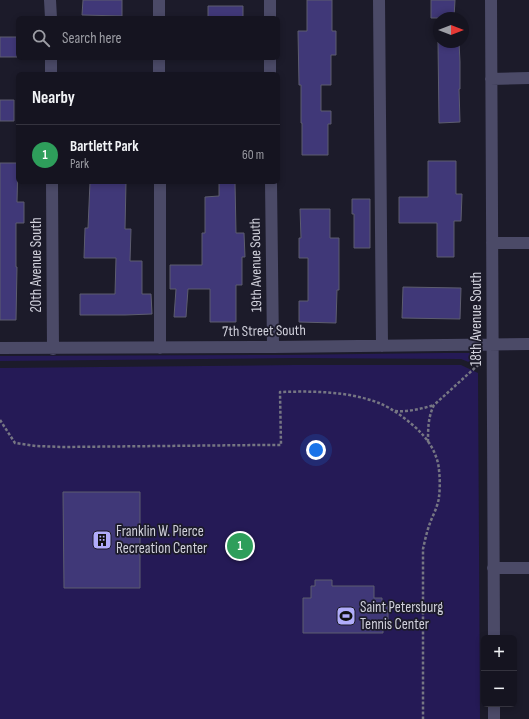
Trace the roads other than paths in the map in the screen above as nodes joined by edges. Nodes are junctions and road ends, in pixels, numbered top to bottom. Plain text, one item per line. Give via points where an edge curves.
1 (50, 0) edge
2 (159, 0) edge
3 (270, 0) edge
4 (379, 0) edge
5 (491, 0) edge
6 (51, 16) edge
7 (159, 16) edge
8 (270, 16) edge
9 (51, 60) edge
10 (159, 60) edge
11 (270, 60) edge
12 (51, 72) edge
13 (159, 72) edge
14 (270, 72) edge
15 (529, 78) edge
16 (491, 79) junction
17 (52, 184) edge
18 (160, 184) edge
19 (272, 184) edge
20 (492, 243) junction
21 (529, 243) edge
22 (492, 344) junction
23 (529, 344) edge
24 (382, 346) junction
25 (273, 347) junction
26 (0, 348) edge
27 (160, 348) junction
28 (53, 349) junction
29 (493, 568) junction
30 (529, 568) edge
31 (494, 635) edge
32 (494, 707) edge
33 (494, 719) edge

1 - 6 street
2 - 7 street
3 - 8 street
4 - 24 street
5 - 16 street, 18th Avenue South
9 - 12 street
10 - 13 street
11 - 14 street
15 - 16 street
16 - 20 street, 18th Avenue South
17 - 28 street, 20th Avenue South
18 - 27 street
19 - 25 street, 19th Avenue South
20 - 21 street
20 - 22 street, 18th Avenue South
22 - 23 street, 7th Street South
22 - 24 street, 7th Street South
22 - 29 street, 18th Avenue South
24 - 25 street, 7th Street South
25 - 27 street, 7th Street South
26 - 28 street, 7th Street South
27 - 28 street, 7th Street South
29 - 30 street
29 - 31 street, 18th Avenue South
32 - 33 street

